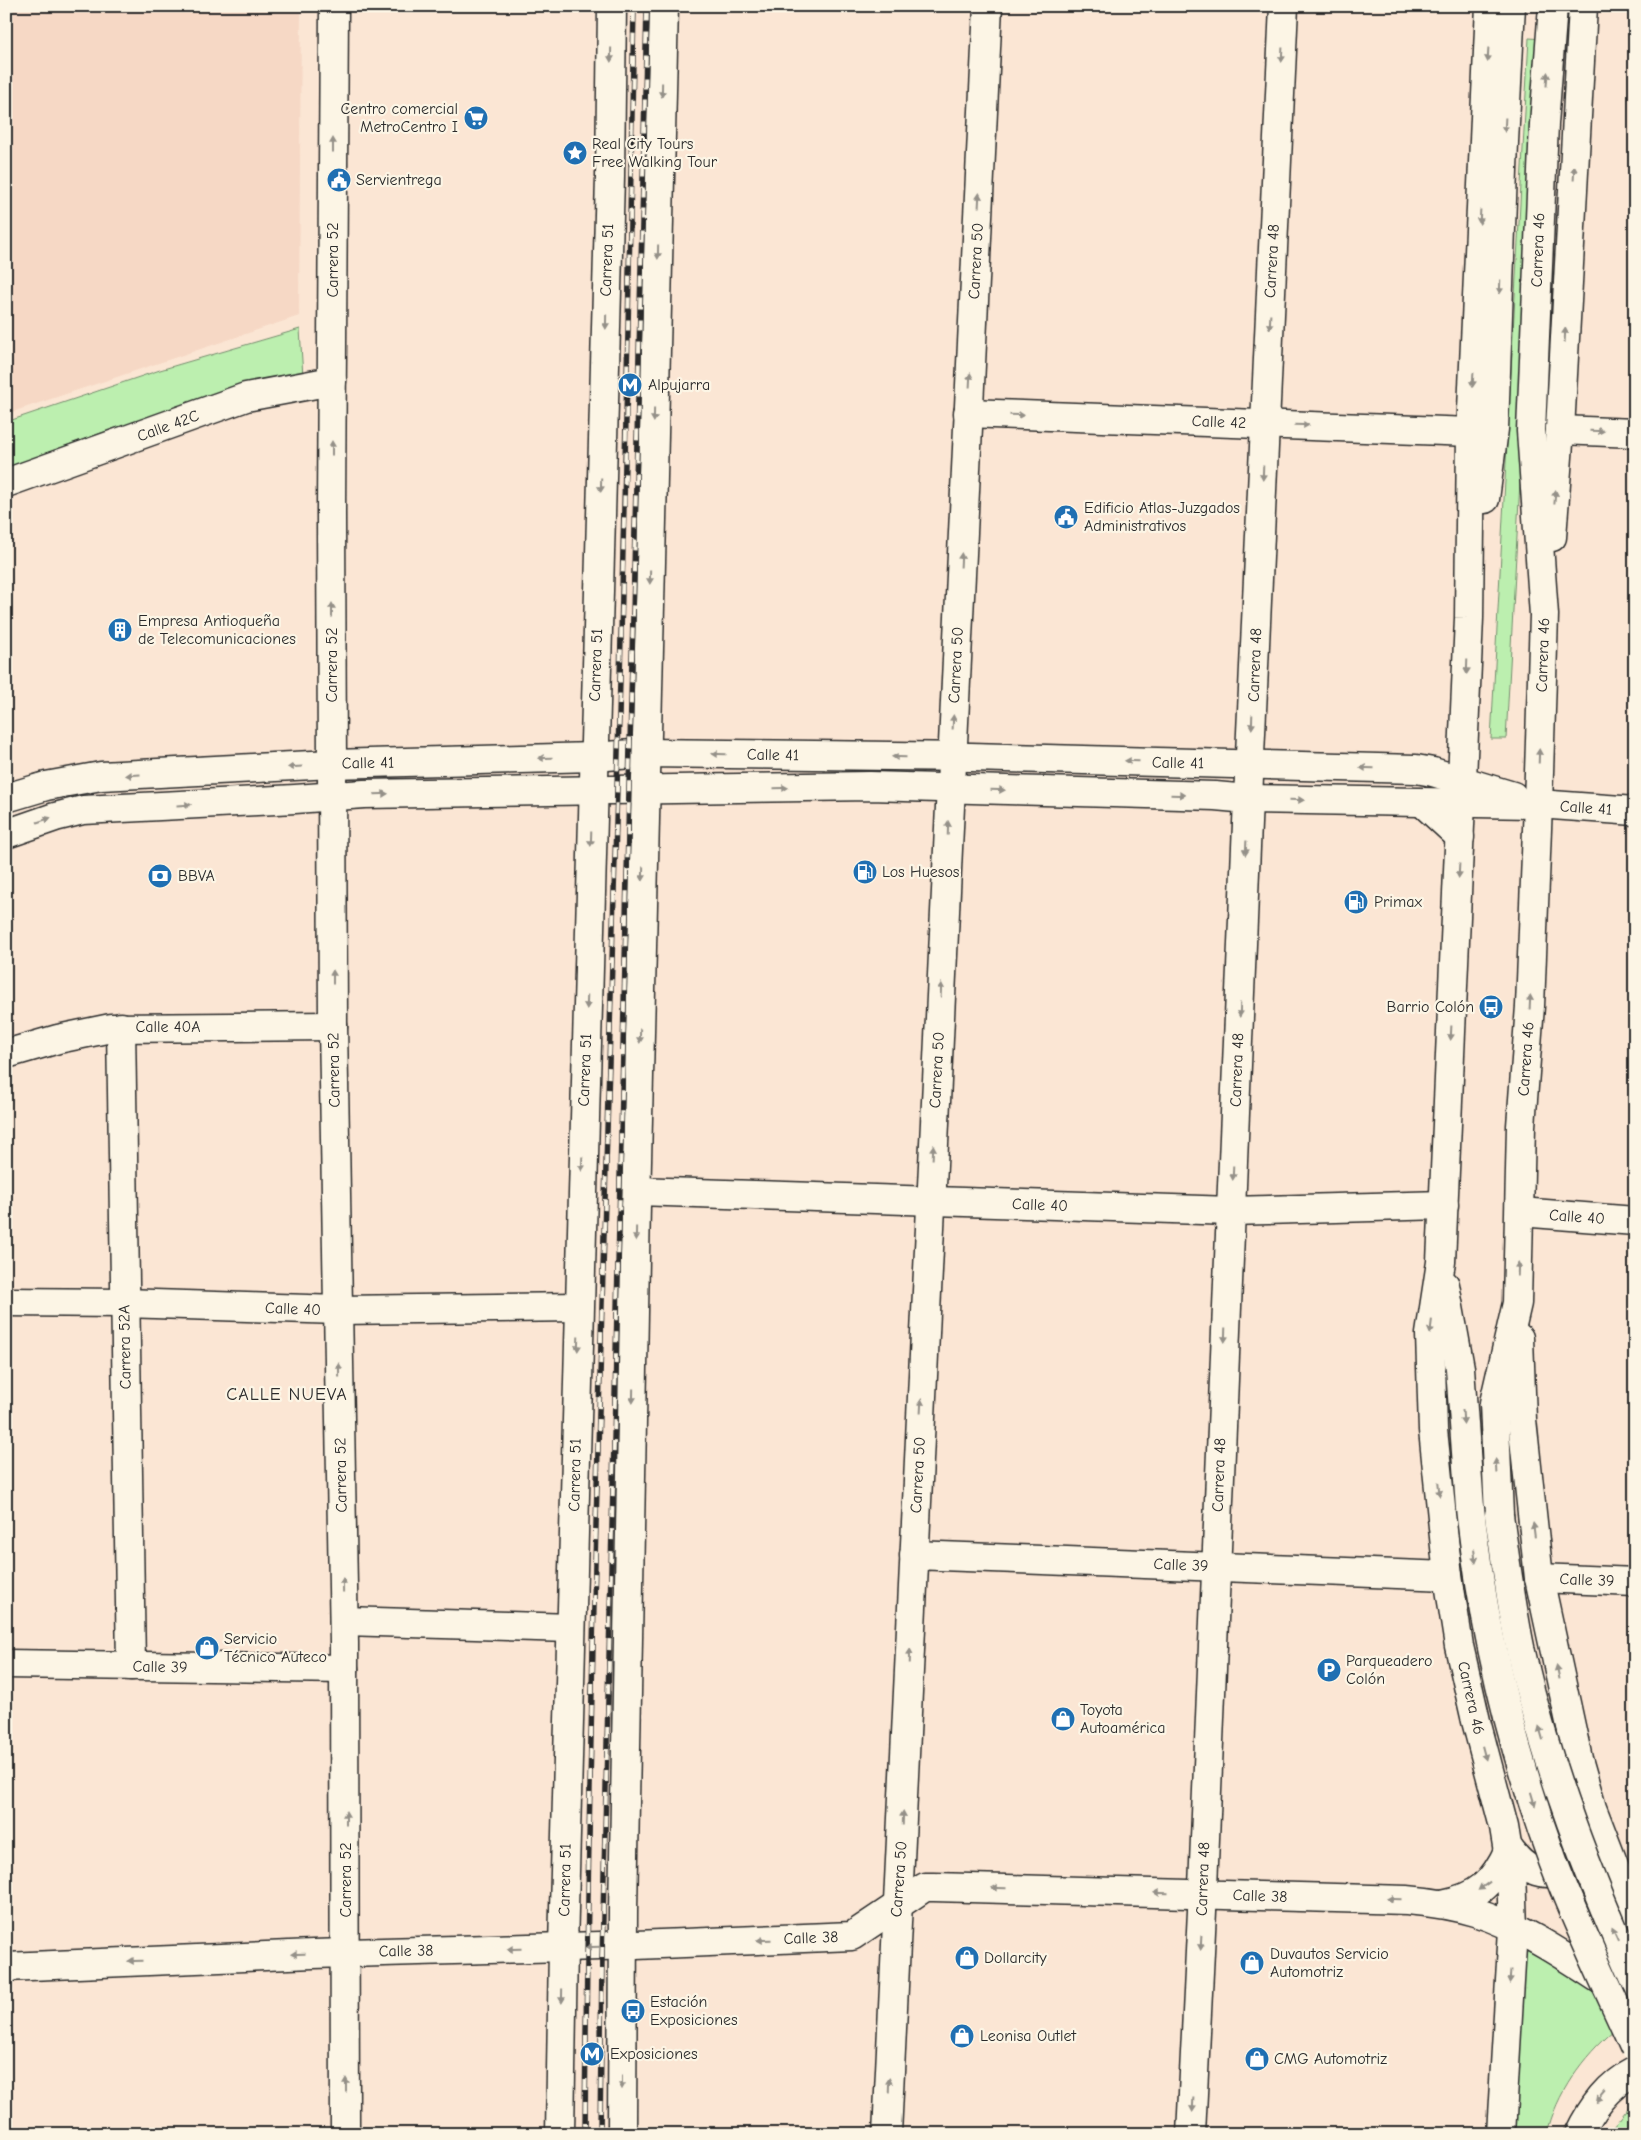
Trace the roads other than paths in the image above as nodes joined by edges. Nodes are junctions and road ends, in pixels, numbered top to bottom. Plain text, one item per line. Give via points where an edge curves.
1 (334, 6) edge
2 (612, 6) edge
3 (664, 6) edge
4 (988, 6) edge
5 (1284, 6) edge
6 (1490, 6) edge
7 (1511, 6) edge
8 (1553, 6) edge
9 (1583, 6) edge
10 (332, 381) junction
11 (968, 413) junction
12 (1265, 424) junction
13 (1560, 430) junction
14 (1470, 432) junction
15 (1635, 432) edge
16 (6, 482) edge
17 (1544, 616) junction
18 (1470, 618) junction
19 (645, 753) junction
20 (594, 757) junction
21 (951, 757) junction
22 (332, 764) junction
23 (1250, 765) junction
24 (950, 788) junction
25 (644, 790) junction
26 (593, 791) junction
27 (1462, 793) junction
28 (332, 797) junction
29 (6, 798) edge
30 (1248, 799) junction
31 (1423, 803) junction
32 (1538, 804) junction
33 (1635, 811) edge
34 (6, 834) edge
35 (1460, 837) junction
36 (333, 1026) junction
37 (121, 1027) junction
38 (6, 1054) edge
39 (636, 1191) junction
40 (930, 1201) junction
41 (1444, 1205) junction
42 (1231, 1211) junction
43 (1520, 1212) junction
44 (1635, 1220) edge
45 (1441, 1262) junction
46 (6, 1302) edge
47 (124, 1302) junction
48 (1517, 1304) junction
49 (579, 1307) junction
50 (338, 1310) junction
51 (914, 1554) junction
52 (1216, 1566) junction
53 (1448, 1576) junction
54 (1539, 1578) junction
55 (1635, 1582) edge
56 (344, 1621) junction
57 (571, 1628) junction
58 (6, 1664) edge
59 (131, 1666) junction
60 (344, 1670) junction
61 (1599, 1826) junction
62 (1509, 1849) junction
63 (1203, 1894) junction
64 (899, 1904) junction
65 (1442, 1904) junction
66 (1635, 1919) edge
67 (1513, 1929) junction
68 (623, 1946) junction
69 (563, 1947) junction
70 (346, 1952) junction
71 (6, 1967) edge
72 (1635, 1979) edge
73 (1635, 2002) edge
74 (1635, 2048) edge
75 (1635, 2071) edge
76 (346, 2134) edge
77 (560, 2134) edge
78 (622, 2134) edge
79 (887, 2134) edge
80 (1191, 2134) edge
81 (1501, 2134) edge
82 (1579, 2134) edge

10 -> 1 street, Carrera 52
2 -> 20 street, Carrera 51
3 -> 19 street
11 -> 4 street, Carrera 50
5 -> 12 street, Carrera 48
6 -> 14 street, Carrera 46
7 -> 18 street, Carrera 46 via 1495,408
17 -> 8 street, Carrera 46 via 1531,431 1544,124
13 -> 9 street
10 - 16 street, Calle 42C via 246,397
22 -> 10 street, Carrera 52
11 -> 12 street, Calle 42
21 -> 11 street, Carrera 50
12 -> 14 street, Calle 42
12 -> 23 street, Carrera 48
13 -> 15 street
17 -> 13 street
14 - 18 street, Carrera 46
32 -> 17 street, Carrera 46
18 -> 27 street, Carrera 46
19 - 20 street, Calle 41
21 -> 19 street, Calle 41
19 - 25 street
20 -> 22 street, Calle 41
20 - 26 street, Carrera 51
23 -> 21 street, Calle 41
21 - 24 street, Carrera 50
22 - 28 street, Carrera 52
22 -> 29 street, Calle 41 via 101,776 46,786
27 -> 23 street, Calle 41 via 1433,772 1416,769
23 - 30 street, Carrera 48
25 -> 24 street, Calle 41 via 870,786
24 -> 30 street, Calle 41
40 -> 24 street, Carrera 50
25 - 26 street, Calle 41
25 -> 39 street
28 -> 26 street, Calle 41
26 -> 49 street, Carrera 51
27 - 31 street, Calle 41
27 - 32 street, Calle 41
27 - 35 street, Carrera 46
34 -> 28 street, Calle 41 via 55,816 83,810
36 -> 28 street, Carrera 52
30 -> 31 street, Calle 41
30 -> 42 street, Carrera 48
31 - 35 street
32 - 33 street, Calle 41
43 -> 32 street, Carrera 46 via 1520,1126 1530,1006
35 -> 41 street, Carrera 46
36 - 37 street, Calle 40A
36 - 50 street, Carrera 52
37 - 38 street, Calle 40A via 58,1039
37 - 47 street, Carrera 52A
39 - 40 street, Calle 40
39 -> 68 street
40 - 42 street, Calle 40
51 -> 40 street, Carrera 50
41 - 42 street, Calle 40
41 - 45 street, Carrera 46
42 -> 52 street, Carrera 48
43 - 44 street, Calle 40
48 -> 43 street, Carrera 46
45 -> 53 street, Carrera 46 via 1430,1334 1433,1430
45 -> 74 street, Carrera 46, bridge via 1460,1368 1476,1560 1506,1709 1553,1860
46 - 47 street, Calle 40
47 - 50 street, Calle 40
47 - 59 street, Carrera 52A
54 -> 48 street, Carrera 46 via 1522,1420
72 -> 48 street, Carrera 46, bridge via 1601,1903 1563,1804 1522,1659 1499,1515 1494,1403
49 - 50 street, Calle 40
49 -> 57 street, Carrera 51
56 -> 50 street, Carrera 52
51 - 52 street, Calle 39
64 -> 51 street, Carrera 50
52 - 53 street, Calle 39
52 - 63 street, Carrera 48
53 -> 62 street, Carrera 46 via 1459,1646
54 - 55 street, Calle 39
61 -> 54 street, Carrera 46 via 1574,1740
56 - 57 street
56 - 60 street, Carrera 52
57 - 69 street, Carrera 51
58 - 59 street, Calle 39
59 - 60 street, Calle 39
70 -> 60 street, Carrera 52
61 - 62 street via 1595,1844 1586,1858 1571,1869 1554,1873 1536,1871 1520,1863
61 - 66 street, Carrera 46
62 -> 65 street via 1491,1881 1457,1901
62 - 67 street, Carrera 46
63 -> 64 street, Calle 38 via 925,1887
65 -> 63 street, Calle 38
63 -> 80 street, Carrera 48
64 -> 68 street, Calle 38 via 852,1936
79 -> 64 street, Carrera 50
65 - 67 street, Calle 38 via 1475,1912
67 - 73 street, Calle 38 via 1562,1955
67 -> 81 street, Carrera 46
68 -> 69 street, Calle 38
68 -> 78 street
69 -> 70 street, Calle 38
69 -> 77 street, Carrera 51
70 -> 71 street, Calle 38
76 -> 70 street, Carrera 52
75 -> 82 street via 1599,2099

